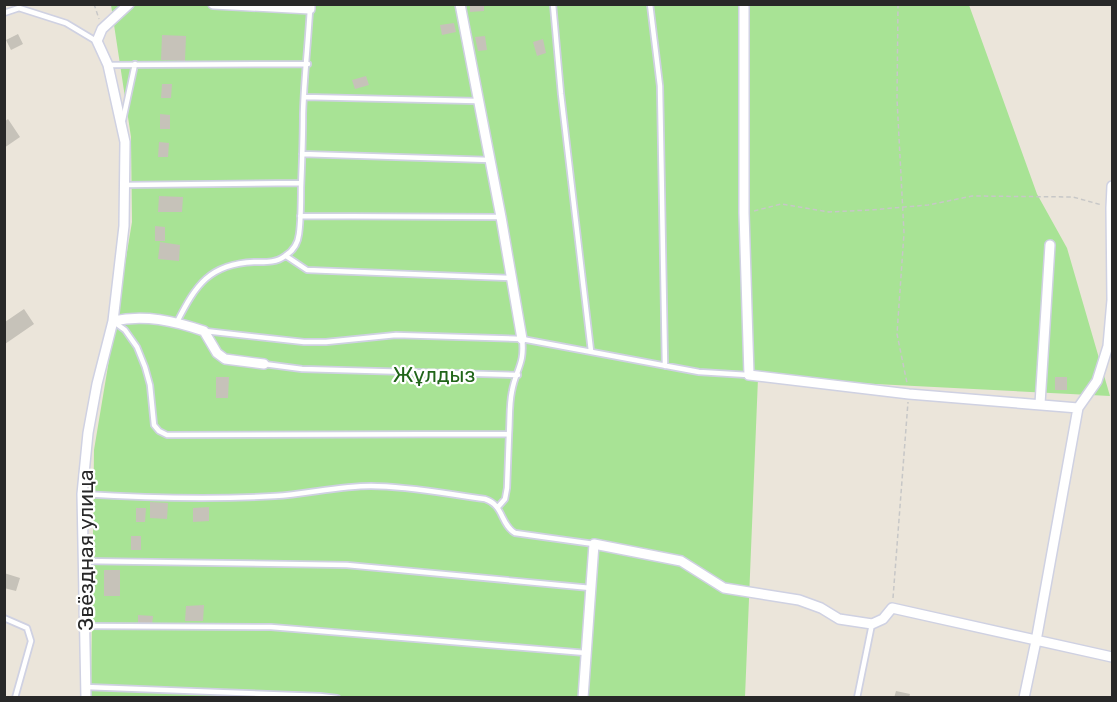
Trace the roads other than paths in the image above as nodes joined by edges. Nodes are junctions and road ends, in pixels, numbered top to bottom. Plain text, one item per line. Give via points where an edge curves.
1 (129, 4) edge
2 (213, 4) edge
3 (460, 4) edge
4 (554, 4) edge
5 (650, 4) edge
6 (744, 4) edge
7 (310, 7) edge
8 (4, 13) edge
9 (97, 41) junction
10 (135, 64) junction
11 (308, 64) junction
12 (108, 65) junction
13 (304, 97) junction
14 (477, 101) junction
15 (122, 125) junction
16 (303, 154) junction
17 (490, 160) junction
18 (301, 183) junction
19 (124, 185) junction
20 (1113, 186) edge
21 (300, 216) junction
22 (501, 217) junction
23 (1050, 245) dead end
24 (286, 255) junction
25 (512, 278) junction
26 (1112, 300) edge
27 (113, 321) junction
28 (177, 322) junction
29 (204, 331) junction
30 (522, 339) junction
31 (591, 351) junction
32 (264, 364) joint
33 (665, 366) junction
34 (518, 375) junction
35 (749, 375) junction
36 (1040, 404) junction
37 (1078, 408) junction
38 (510, 435) junction
39 (82, 494) junction
40 (498, 507) junction
41 (594, 544) junction
42 (83, 561) junction
43 (591, 588) junction
44 (4, 618) edge
45 (872, 624) junction
46 (84, 626) junction
47 (1036, 641) junction
48 (586, 653) junction
49 (1113, 657) edge
50 (86, 687) junction
51 (321, 697) edge
52 (15, 698) edge
53 (86, 698) edge
54 (337, 698) edge
55 (583, 698) edge
56 (856, 698) edge
57 (1024, 698) edge

1 - 9 street via 102,29
2 - 7 street
3 - 14 street
4 - 31 lane
5 - 33 lane via 660,86
6 - 35 street
7 - 11 lane
8 - 9 lane via 19,8 66,23
9 - 12 street, Звёздная улица
10 - 11 lane
10 - 12 lane
10 - 15 lane
11 - 13 lane
12 - 15 street, Звёздная улица
13 - 14 lane
13 - 16 lane
14 - 17 street
15 - 19 street, Звёздная улица
16 - 17 lane
16 - 18 lane
17 - 22 street
18 - 19 lane
18 - 21 lane
19 - 27 street, Звёздная улица via 124,226
20 - 26 street
21 - 22 lane
21 - 24 lane via 299,236
22 - 25 street
23 - 36 street
24 - 25 lane via 307,270
24 - 28 lane via 271,262 221,267 190,295
25 - 30 street
26 - 37 street via 1108,346 1097,381
27 - 28 street via 163,318
27 - 38 lane via 137,347 150,385 154,425 167,435
27 - 39 street, Звёздная улица via 90,423
28 - 29 street
29 - 30 lane via 304,342 396,335
29 - 32 street via 225,359
30 - 31 lane
30 - 34 lane via 524,353
31 - 33 lane
32 - 34 lane via 302,369
33 - 35 lane
34 - 38 lane via 511,393
35 - 36 street via 909,394
36 - 37 street
37 - 47 street
38 - 40 lane via 507,488
39 - 40 lane via 221,498 369,486 485,499
39 - 42 street, Звёздная улица
40 - 41 lane via 515,533
41 - 43 street
41 - 45 street via 681,561 724,588 800,600 839,619
42 - 43 lane via 347,565
42 - 46 street, Звёздная улица
43 - 48 street
44 - 52 lane via 27,628 31,641
45 - 47 street via 892,608
45 - 56 lane
46 - 48 lane via 271,627
46 - 50 street, Звёздная улица
47 - 49 street
47 - 57 street
48 - 55 street
50 - 51 lane
50 - 53 street, Звёздная улица
51 - 54 lane

